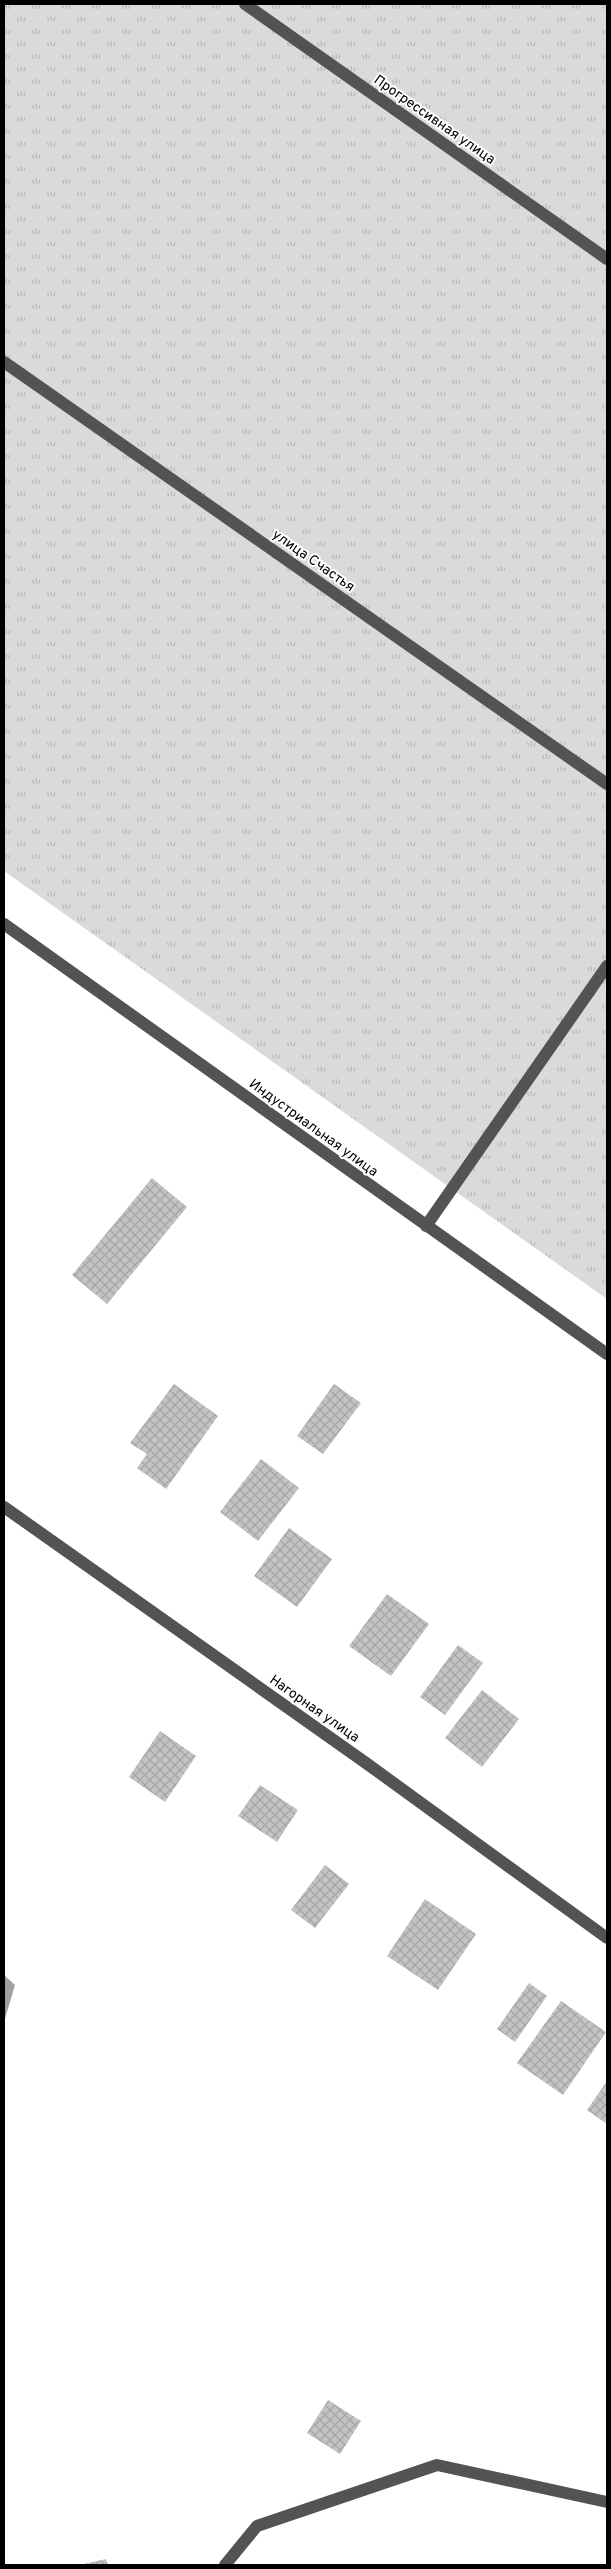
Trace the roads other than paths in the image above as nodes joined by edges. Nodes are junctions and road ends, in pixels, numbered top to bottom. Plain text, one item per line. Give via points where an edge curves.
1 (245, 4) edge
2 (607, 260) edge
3 (4, 362) edge
4 (607, 784) edge
5 (4, 924) edge
6 (607, 966) edge
7 (426, 1226) junction
8 (607, 1354) edge
9 (4, 1507) edge
10 (607, 1938) edge
11 (607, 2502) edge
12 (225, 2565) edge

1 - 2 street, Прогрессивная улица
3 - 4 street, улица Счастья
5 - 7 street, Индустриальная улица
6 - 7 street
7 - 8 street, Индустриальная улица
9 - 10 street, Нагорная улица
11 - 12 street via 437,2465 257,2526

